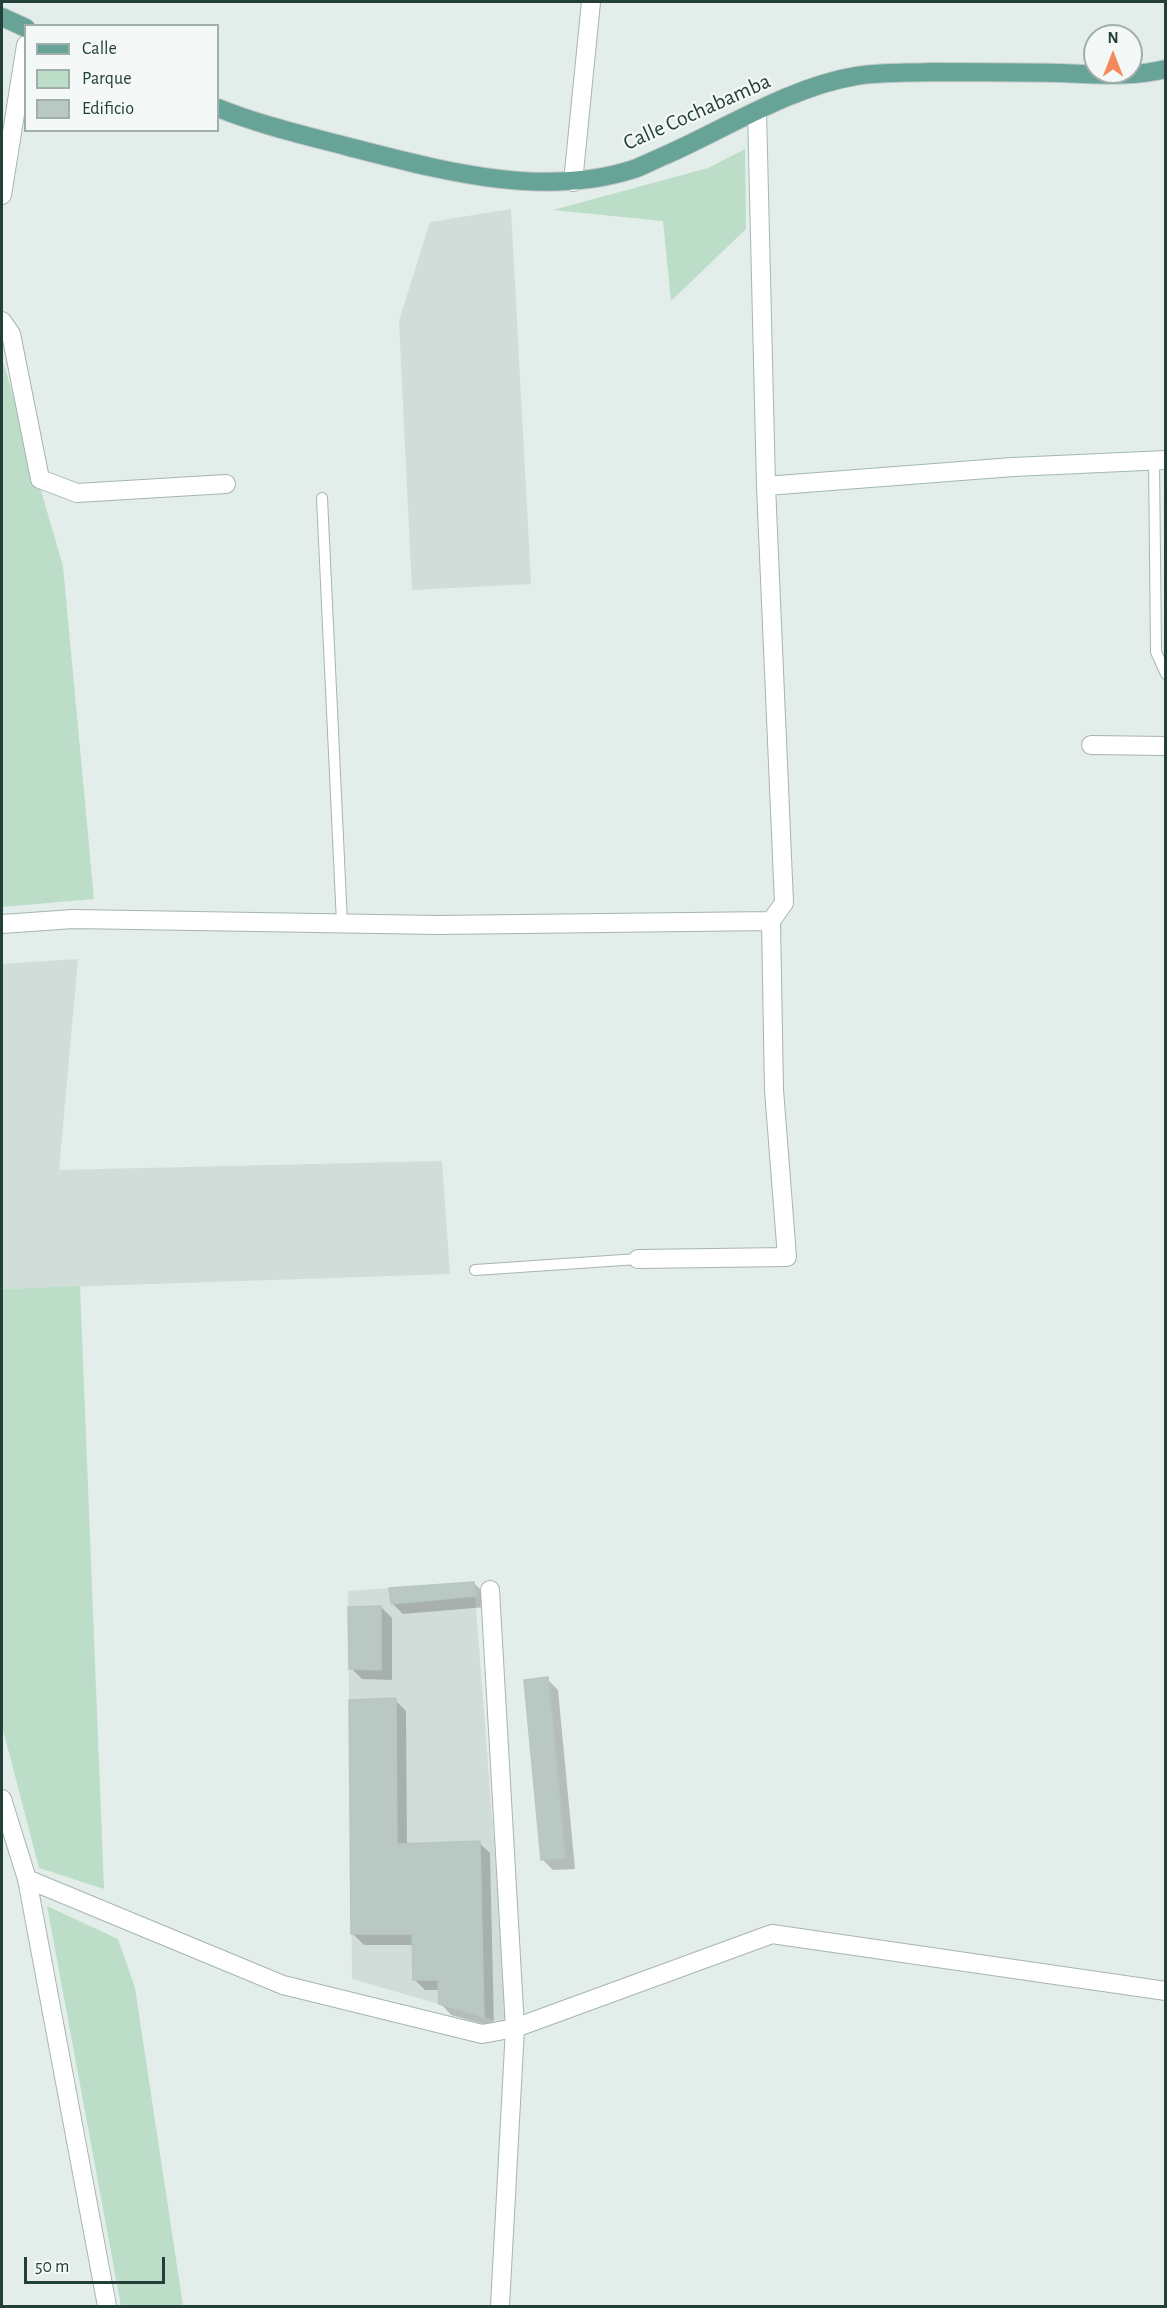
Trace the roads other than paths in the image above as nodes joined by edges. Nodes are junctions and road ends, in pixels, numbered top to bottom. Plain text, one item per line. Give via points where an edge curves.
1 (591, 2) edge
2 (2, 17) edge
3 (24, 27) edge
4 (24, 58) edge
5 (1166, 69) edge
6 (219, 108) edge
7 (757, 111) junction
8 (573, 182) junction
9 (2, 195) edge
10 (2, 321) edge
11 (1160, 460) edge
12 (226, 484) dead end
13 (766, 486) junction
14 (322, 498) dead end
15 (1166, 674) edge
16 (1091, 745) dead end
17 (1166, 746) edge
18 (771, 921) junction
19 (342, 923) junction
20 (2, 924) edge
21 (638, 1259) joint
22 (475, 1270) dead end
23 (490, 1590) dead end
24 (2, 1799) edge
25 (27, 1879) junction
26 (1166, 1991) edge
27 (515, 2028) junction
28 (107, 2307) edge
29 (500, 2307) edge

1 - 8 street
2 - 3 main road
4 - 9 street
5 - 7 main road, Calle Cochabamba via 1101,75 1005,71 856,76 810,89
6 - 8 main road, Calle Cochabamba via 253,122 415,164 510,180
7 - 8 main road, Calle Cochabamba via 634,169
7 - 13 street
10 - 12 street via 11,334 40,479 77,494
11 - 13 street
11 - 15 lane via 1156,652
13 - 18 street via 784,903
14 - 19 lane
16 - 17 street
18 - 19 street
18 - 21 street via 774,1090 787,1257
19 - 20 street via 73,919
21 - 22 lane
23 - 27 street
24 - 25 street
25 - 27 street via 283,1985 482,2034
25 - 28 street
26 - 27 street via 772,1934
27 - 29 street

